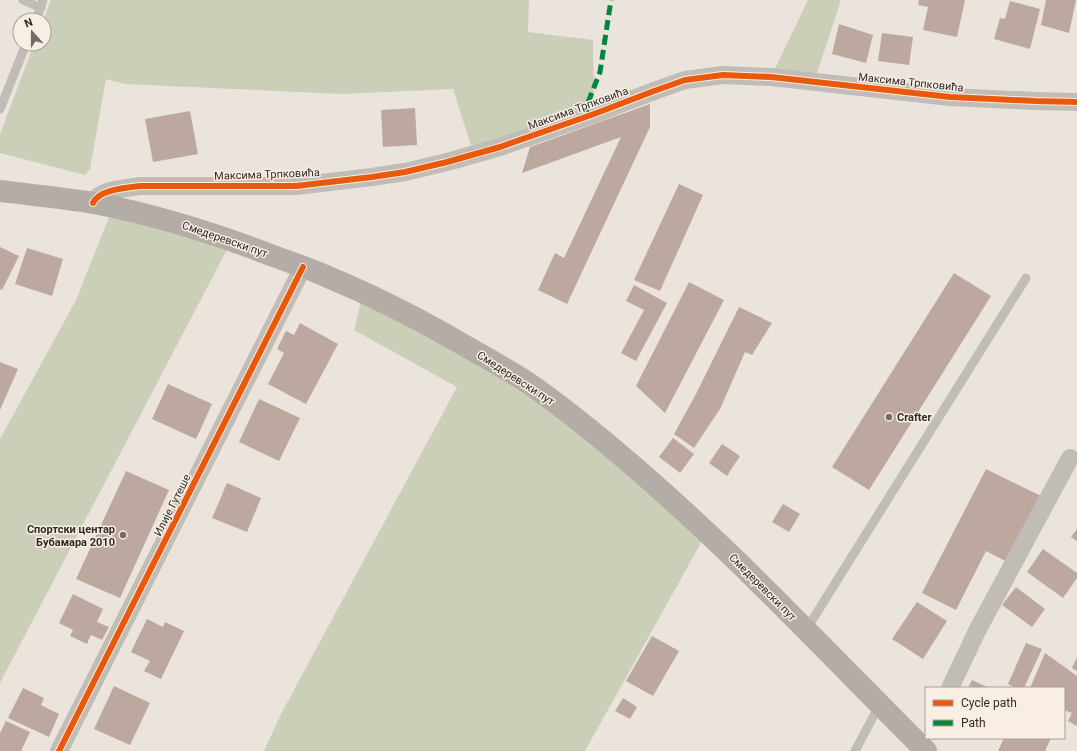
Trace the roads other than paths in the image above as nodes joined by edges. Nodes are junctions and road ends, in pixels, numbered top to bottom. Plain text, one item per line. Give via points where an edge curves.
1 (23, 0) edge
2 (42, 4) edge
3 (23, 52) edge
4 (1077, 102) edge
5 (0, 109) edge
6 (0, 191) edge
7 (93, 203) junction
8 (303, 267) junction
9 (1026, 278) dead end
10 (1070, 458) dead end
11 (806, 630) junction
12 (950, 687) edge
13 (880, 704) junction
14 (924, 745) edge
15 (59, 751) edge
16 (855, 751) edge

1 - 2 lane
3 - 5 lane
4 - 7 street, Максима Трпковића via 950,97 771,77 723,75 685,80 500,147 405,172 296,186 141,186 104,193 95,198
6 - 7 main road, Смедеревски пут
7 - 8 main road, Смедеревски пут via 186,225
8 - 11 main road, Смедеревски пут via 432,326 533,386 672,499
8 - 15 street, Илије Гутеше
9 - 11 lane
10 - 12 street
11 - 13 main road, Смедеревски пут
13 - 14 main road, Смедеревски пут
13 - 16 lane

